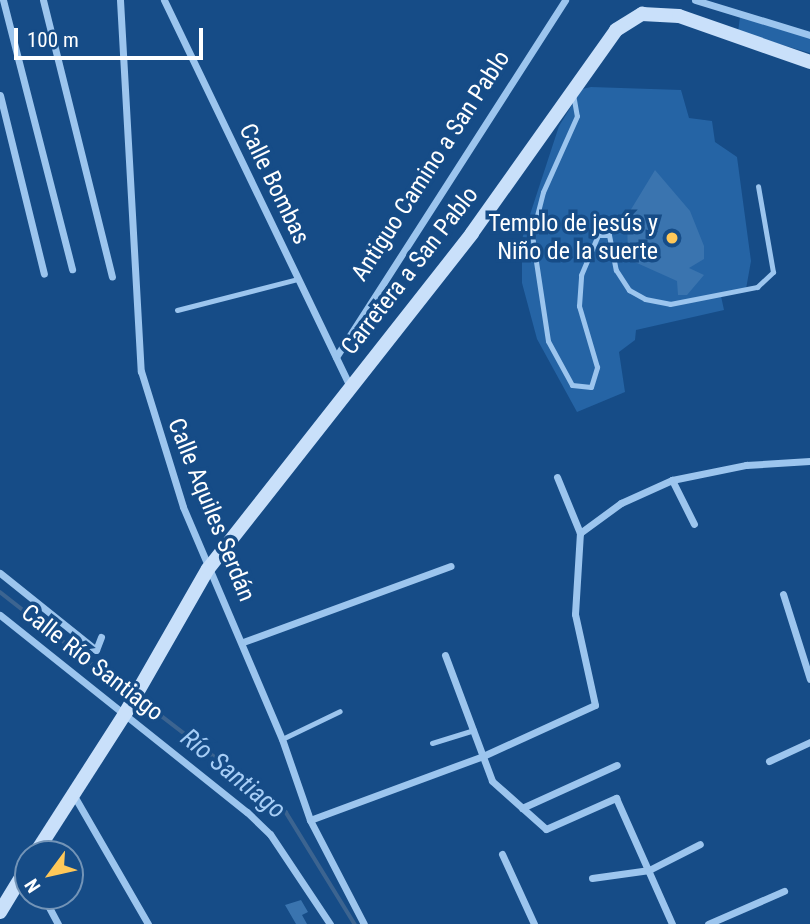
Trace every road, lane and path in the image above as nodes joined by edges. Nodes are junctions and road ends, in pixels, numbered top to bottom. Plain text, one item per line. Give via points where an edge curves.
1 (3, 0) edge
2 (43, 0) edge
3 (120, 0) edge
4 (164, 0) edge
5 (565, 0) edge
6 (695, 0) edge
7 (810, 35) edge
8 (810, 62) edge
9 (572, 91) junction
10 (0, 95) edge
11 (758, 186) dead end
12 (72, 270) dead end
13 (44, 274) dead end
14 (112, 276) dead end
15 (298, 279) junction
16 (177, 310) dead end
17 (335, 357) junction
18 (349, 384) junction
19 (810, 461) edge
20 (557, 477) dead end
21 (672, 480) junction
22 (694, 524) dead end
23 (580, 533) junction
24 (451, 566) dead end
25 (208, 569) junction
26 (0, 573) edge
27 (783, 594) dead end
28 (0, 615) edge
29 (101, 637) dead end
30 (243, 642) junction
31 (445, 655) dead end
32 (810, 679) edge
33 (340, 711) dead end
34 (126, 712) junction
35 (474, 730) junction
36 (282, 739) junction
37 (810, 742) edge
38 (432, 743) dead end
39 (483, 757) junction
40 (769, 761) dead end
41 (617, 765) dead end
42 (72, 792) junction
43 (522, 808) junction
44 (310, 820) junction
45 (43, 840) edge
46 (700, 844) dead end
47 (502, 854) dead end
48 (649, 870) junction
49 (592, 878) dead end
50 (14, 890) edge
51 (783, 891) dead end
52 (0, 912) edge
53 (148, 924) edge
54 (330, 924) edge
55 (364, 924) edge
56 (534, 924) edge
57 (672, 924) edge
58 (708, 924) edge

1 - 12 street
2 - 14 street
3 - 25 street, Calle Aquiles Serdán via 141,371
4 - 15 street, Calle Bombas
5 - 17 street, Antiguo Camino a San Pablo
6 - 7 street
8 - 9 main road, Carretera a San Pablo via 679,16 642,15 616,30
9 - 11 lane via 577,116 543,192 532,235 548,341 572,385 591,387 597,368 579,306 581,275 598,235 609,235 616,270 629,290 645,299 670,303 757,287 773,272
9 - 18 main road, Carretera a San Pablo via 472,233
10 - 13 street
15 - 16 lane
15 - 17 street, Calle Bombas
17 - 18 street, Calle Bombas
18 - 25 main road, Carretera a San Pablo
19 - 21 street via 746,465
20 - 23 street
21 - 22 street
21 - 23 street via 621,503
23 - 39 street via 575,614 595,705
24 - 30 street
25 - 30 street, Calle Aquiles Serdán
25 - 34 main road, Carretera a San Pablo
26 - 29 street via 96,650
27 - 32 street
28 - 34 street, Calle Río Santiago
30 - 36 street, Calle Aquiles Serdán
31 - 35 street
33 - 36 lane
34 - 42 main road
34 - 54 street, Calle Río Santiago via 270,834
35 - 38 lane
35 - 39 street
36 - 44 street, Calle Aquiles Serdán
37 - 40 street
39 - 43 street via 492,781
39 - 44 street
41 - 43 street
42 - 45 main road
42 - 53 street
43 - 48 street via 546,829 616,798
44 - 55 street, Calle Aquiles Serdán
46 - 48 street
47 - 56 street
48 - 49 street
48 - 57 street
50 - 52 main road
51 - 58 street

